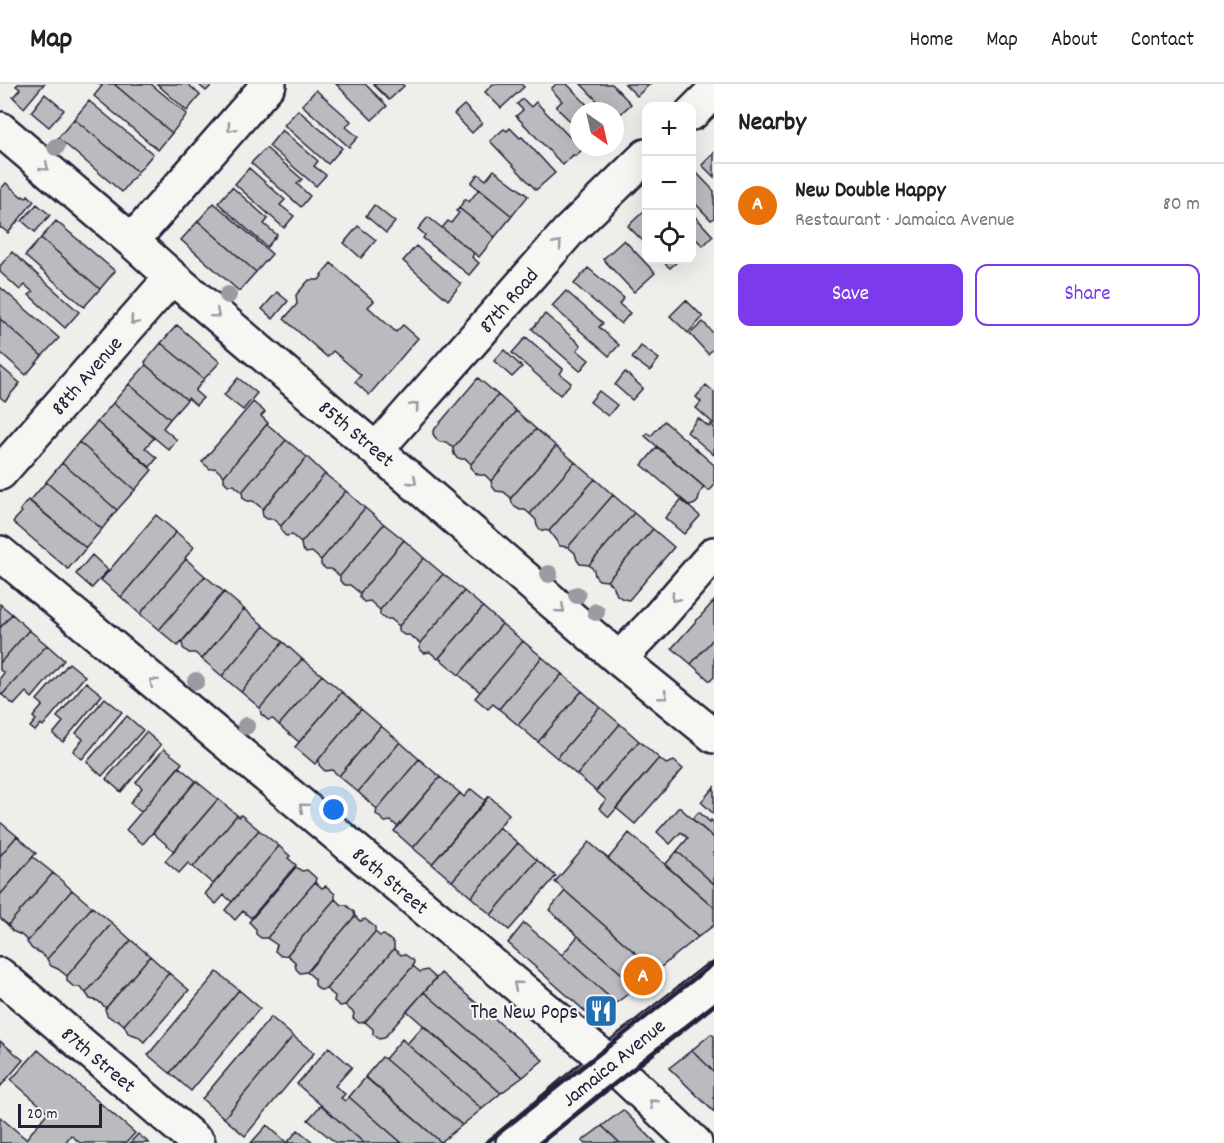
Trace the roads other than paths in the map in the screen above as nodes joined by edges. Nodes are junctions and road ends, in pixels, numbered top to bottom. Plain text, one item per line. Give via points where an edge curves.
1 (269, 84) edge
2 (714, 91) edge
3 (696, 109) edge
4 (0, 129) edge
5 (642, 160) edge
6 (132, 241) junction
7 (172, 277) junction
8 (376, 450) junction
9 (0, 473) edge
10 (0, 554) edge
11 (714, 554) edge
12 (619, 658) junction
13 (714, 736) edge
14 (0, 975) edge
15 (714, 981) edge
16 (610, 1063) junction
17 (198, 1143) edge
18 (513, 1143) edge
19 (695, 1143) edge

1 -> 6 street
2 - 3 street
4 -> 6 street, 85th Street
8 -> 5 street, 87th Road via 568,232
6 - 7 street, 85th Street
7 -> 8 street, 85th Street
7 -> 9 street, 88th Avenue
8 -> 12 street, 85th Street
16 -> 10 street, 86th Street
11 -> 12 street
12 -> 13 street, 85th Street
14 - 17 street, 87th Street
15 - 16 street, Jamaica Avenue
16 - 18 street, Jamaica Avenue
19 -> 16 street, 86th Street

